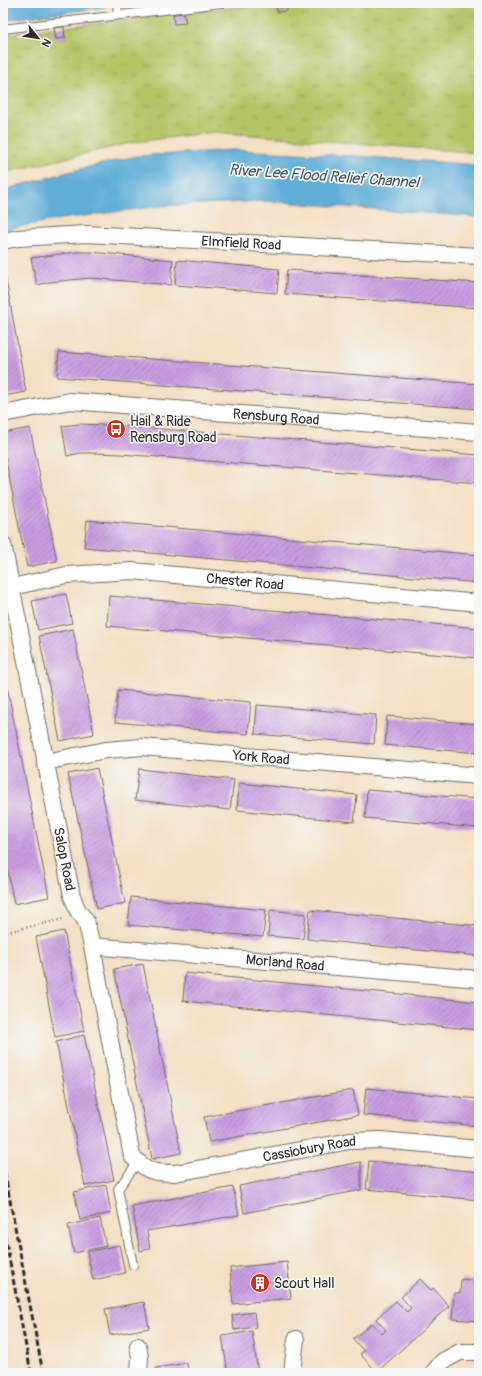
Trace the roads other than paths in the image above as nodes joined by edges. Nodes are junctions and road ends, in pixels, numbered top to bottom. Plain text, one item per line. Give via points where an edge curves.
1 (117, 3) edge
2 (222, 3) edge
3 (118, 15) junction
4 (3, 29) edge
5 (3, 241) edge
6 (479, 256) edge
7 (3, 414) edge
8 (479, 432) edge
9 (3, 544) edge
10 (12, 586) junction
11 (479, 603) edge
12 (45, 762) junction
13 (479, 776) edge
14 (92, 946) junction
15 (479, 979) edge
16 (479, 1149) edge
17 (140, 1165) junction
18 (133, 1265) dead end
19 (296, 1339) dead end
20 (138, 1346) dead end
21 (479, 1352) edge
22 (139, 1373) edge
23 (292, 1373) edge
24 (433, 1373) edge

1 - 3 lane
2 - 3 lane
3 - 4 lane
5 - 6 street, Elmfield Road via 86,234
7 - 8 street, Rensburg Road via 70,401
9 - 10 street, Salop Road
10 - 11 street, Chester Road via 66,575 132,571
10 - 12 street, Salop Road
12 - 13 street, York Road via 106,750 142,748
12 - 14 street, Salop Road via 72,896 78,911 86,921
14 - 15 street, Morland Road
14 - 17 street, Salop Road via 132,1156
16 - 17 street, Cassiobury Road via 381,1140 350,1141 175,1173 158,1173
17 - 18 lane via 118,1189
19 - 23 street
20 - 22 street
21 - 24 street via 460,1352 443,1361

